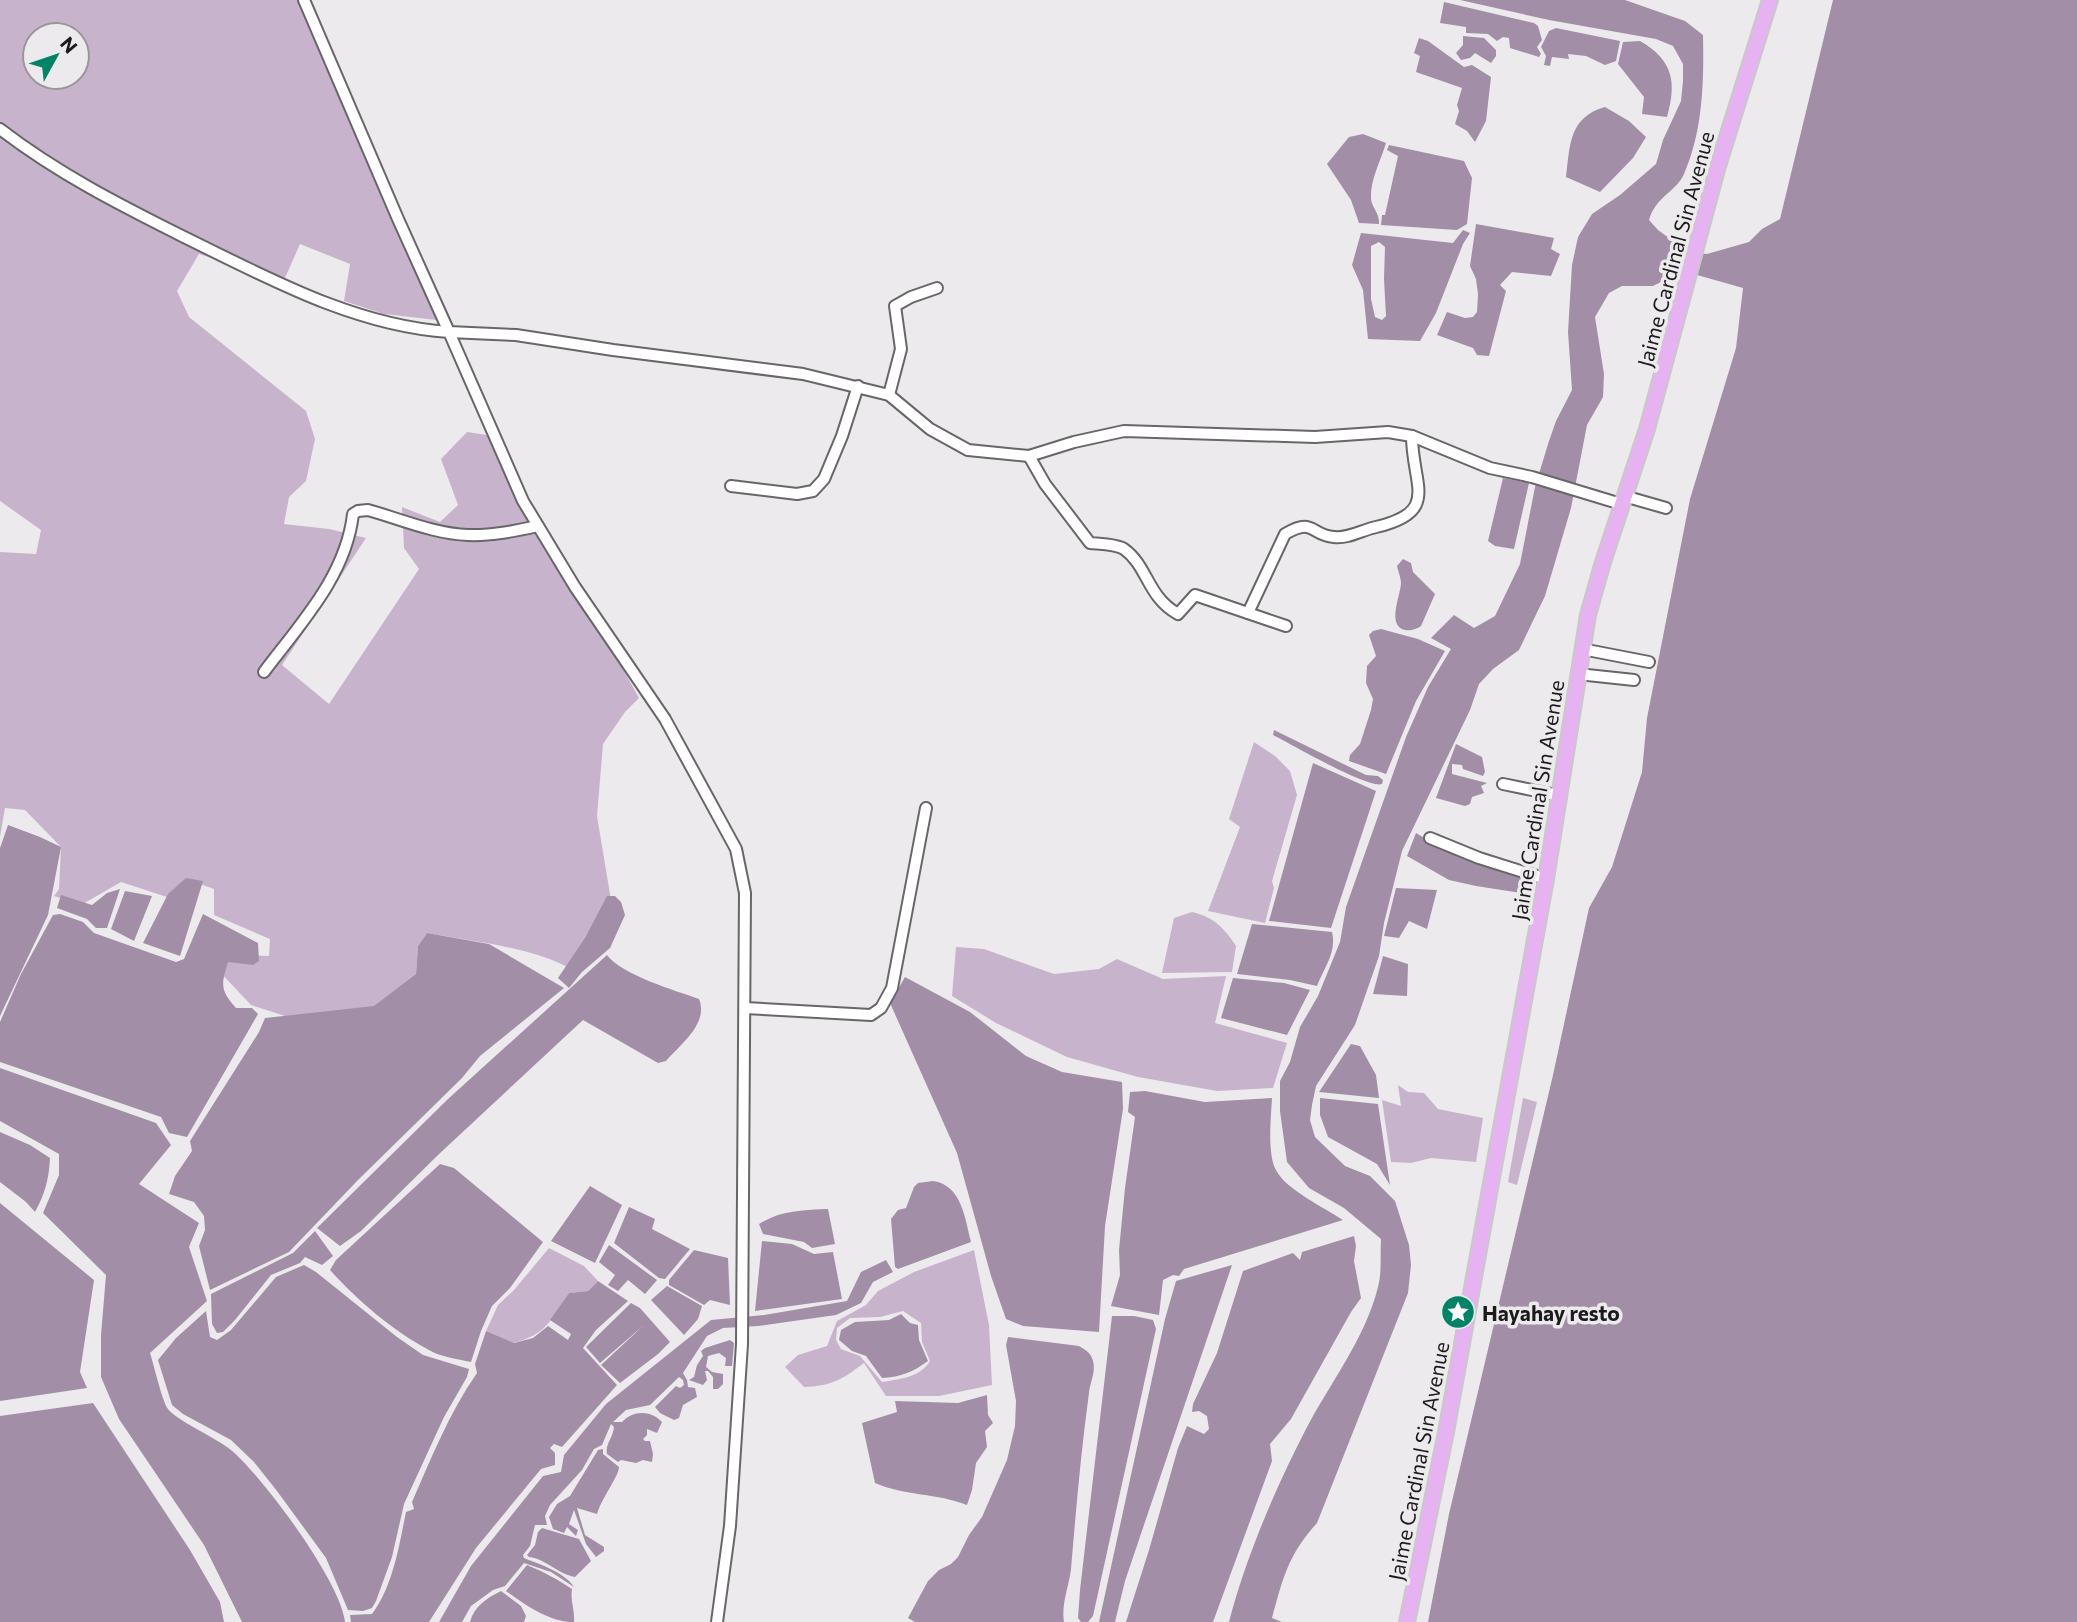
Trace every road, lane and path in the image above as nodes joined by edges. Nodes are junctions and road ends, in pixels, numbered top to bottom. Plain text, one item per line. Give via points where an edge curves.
1 (304, 0) edge
2 (1770, 0) edge
3 (0, 129) edge
4 (937, 288) dead end
5 (449, 332) junction
6 (858, 386) junction
7 (889, 395) junction
8 (1412, 436) junction
9 (1029, 456) junction
10 (732, 486) dead end
11 (1622, 500) junction
12 (1666, 508) dead end
13 (538, 526) junction
14 (1248, 613) junction
15 (1286, 626) dead end
16 (1582, 649) junction
17 (1649, 662) dead end
18 (264, 672) dead end
19 (1578, 674) junction
20 (1634, 680) dead end
21 (1503, 784) dead end
22 (1561, 796) junction
23 (926, 808) dead end
24 (1430, 838) dead end
25 (1546, 879) junction
26 (745, 1008) junction
27 (717, 1622) edge
28 (1407, 1622) edge

1 - 5 street
2 - 11 main road, Jaime Cardinal Sin Avenue via 1718,166 1647,429
3 - 5 street via 34,156 103,196 269,279 370,319
4 - 7 street via 895,306 901,349
5 - 6 street via 516,335 803,374
5 - 13 street
6 - 7 street
6 - 10 street via 824,479 813,491 797,494
7 - 9 street via 930,429 968,450
8 - 9 street via 1388,432 1315,437 1124,431
8 - 11 street via 1490,468
8 - 14 street via 1419,489 1413,512 1348,536 1333,537 1310,527 1297,527 1285,534
9 - 14 street via 1090,543 1122,547 1165,606 1178,614 1195,595
11 - 12 street
11 - 16 main road, Jaime Cardinal Sin Avenue
13 - 18 street via 470,536 368,509 358,511 353,514 346,552 327,587
13 - 26 street via 665,719 736,849 745,893
14 - 15 street
16 - 17 street
16 - 19 main road, Jaime Cardinal Sin Avenue
19 - 20 street
19 - 22 main road, Jaime Cardinal Sin Avenue
21 - 22 street
22 - 25 main road, Jaime Cardinal Sin Avenue
23 - 26 street via 892,988 881,1008 871,1015
24 - 25 street
25 - 28 main road, Jaime Cardinal Sin Avenue
26 - 27 street via 742,1345 730,1527

